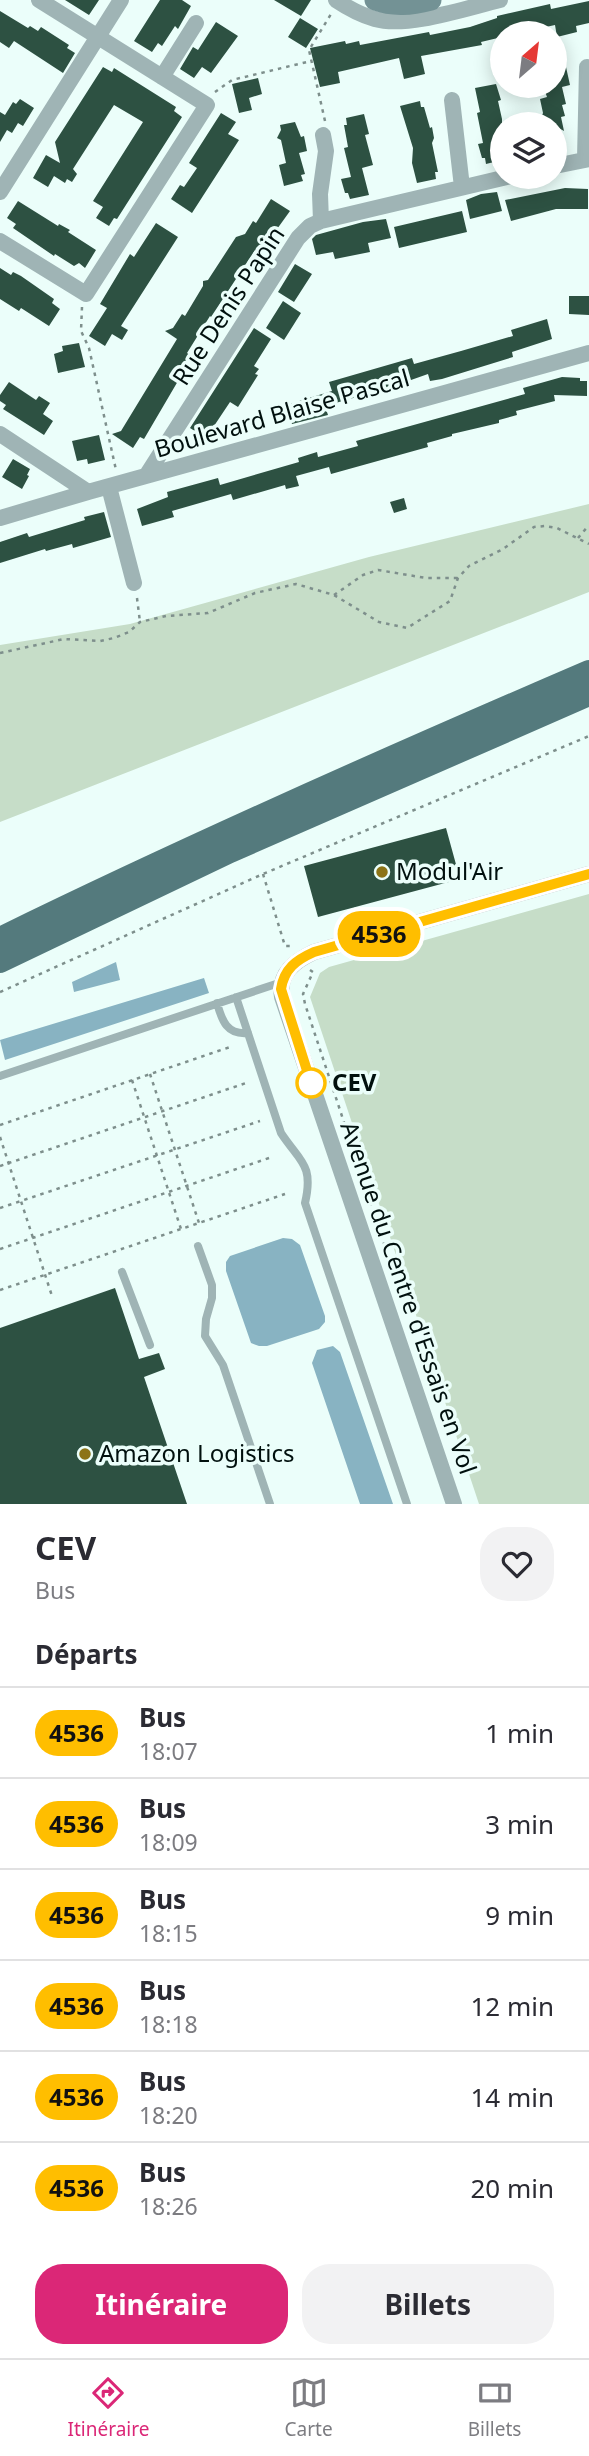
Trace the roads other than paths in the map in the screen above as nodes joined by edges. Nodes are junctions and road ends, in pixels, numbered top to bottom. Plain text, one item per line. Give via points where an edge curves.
1 (39, 0) edge
2 (121, 0) edge
3 (375, 0) edge
4 (431, 0) edge
5 (500, 0) edge
6 (337, 1) edge
7 (196, 23) dead end
8 (98, 36) junction
9 (587, 67) dead end
10 (162, 77) junction
11 (452, 100) dead end
12 (323, 135) road end
13 (587, 159) edge
14 (567, 163) edge
15 (490, 181) edge
16 (462, 187) junction
17 (0, 192) edge
18 (321, 221) junction
19 (0, 241) edge
20 (589, 353) edge
21 (0, 434) edge
22 (146, 476) junction
23 (114, 485) junction
24 (88, 492) junction
25 (0, 518) edge
26 (134, 583) road end
27 (589, 659) edge
28 (589, 672) edge
29 (589, 694) edge
30 (353, 773) junction
31 (589, 874) edge
32 (0, 939) edge
33 (0, 961) edge
34 (282, 982) junction
35 (236, 997) junction
36 (217, 1003) junction
37 (248, 1033) junction
38 (0, 1076) edge
39 (198, 1246) dead end
40 (122, 1272) dead end
41 (150, 1345) dead end
42 (270, 1504) edge
43 (407, 1504) edge
44 (454, 1504) edge

1 - 8 street
2 - 8 street
3 - 4 street via 401,5
5 - 6 street via 394,22 363,15
7 - 10 street
8 - 10 street
8 - 17 street
9 - 13 street
10 - 19 street via 207,105 86,294
11 - 16 street
12 - 18 street
13 - 14 street
15 - 16 street, Rue Denis Papin
16 - 18 street, Rue Denis Papin
18 - 22 street, Rue Denis Papin via 298,238
20 - 22 street, Boulevard Blaise Pascal
21 - 24 street
22 - 23 street, Boulevard Blaise Pascal
23 - 24 street, Boulevard Blaise Pascal
23 - 26 street
24 - 25 street, Boulevard Blaise Pascal
27 - 30 main road
28 - 30 main road
29 - 33 main road via 230,851
30 - 32 main road
31 - 34 street via 314,952 290,967
34 - 35 lane
34 - 44 street, Avenue du Centre d'Essais en Vol via 282,997
35 - 36 lane
35 - 37 lane
36 - 37 lane via 230,1030
36 - 38 lane
37 - 43 lane via 281,1133 304,1161 310,1184 305,1203
39 - 42 lane via 212,1285 205,1336 223,1365
40 - 41 lane

